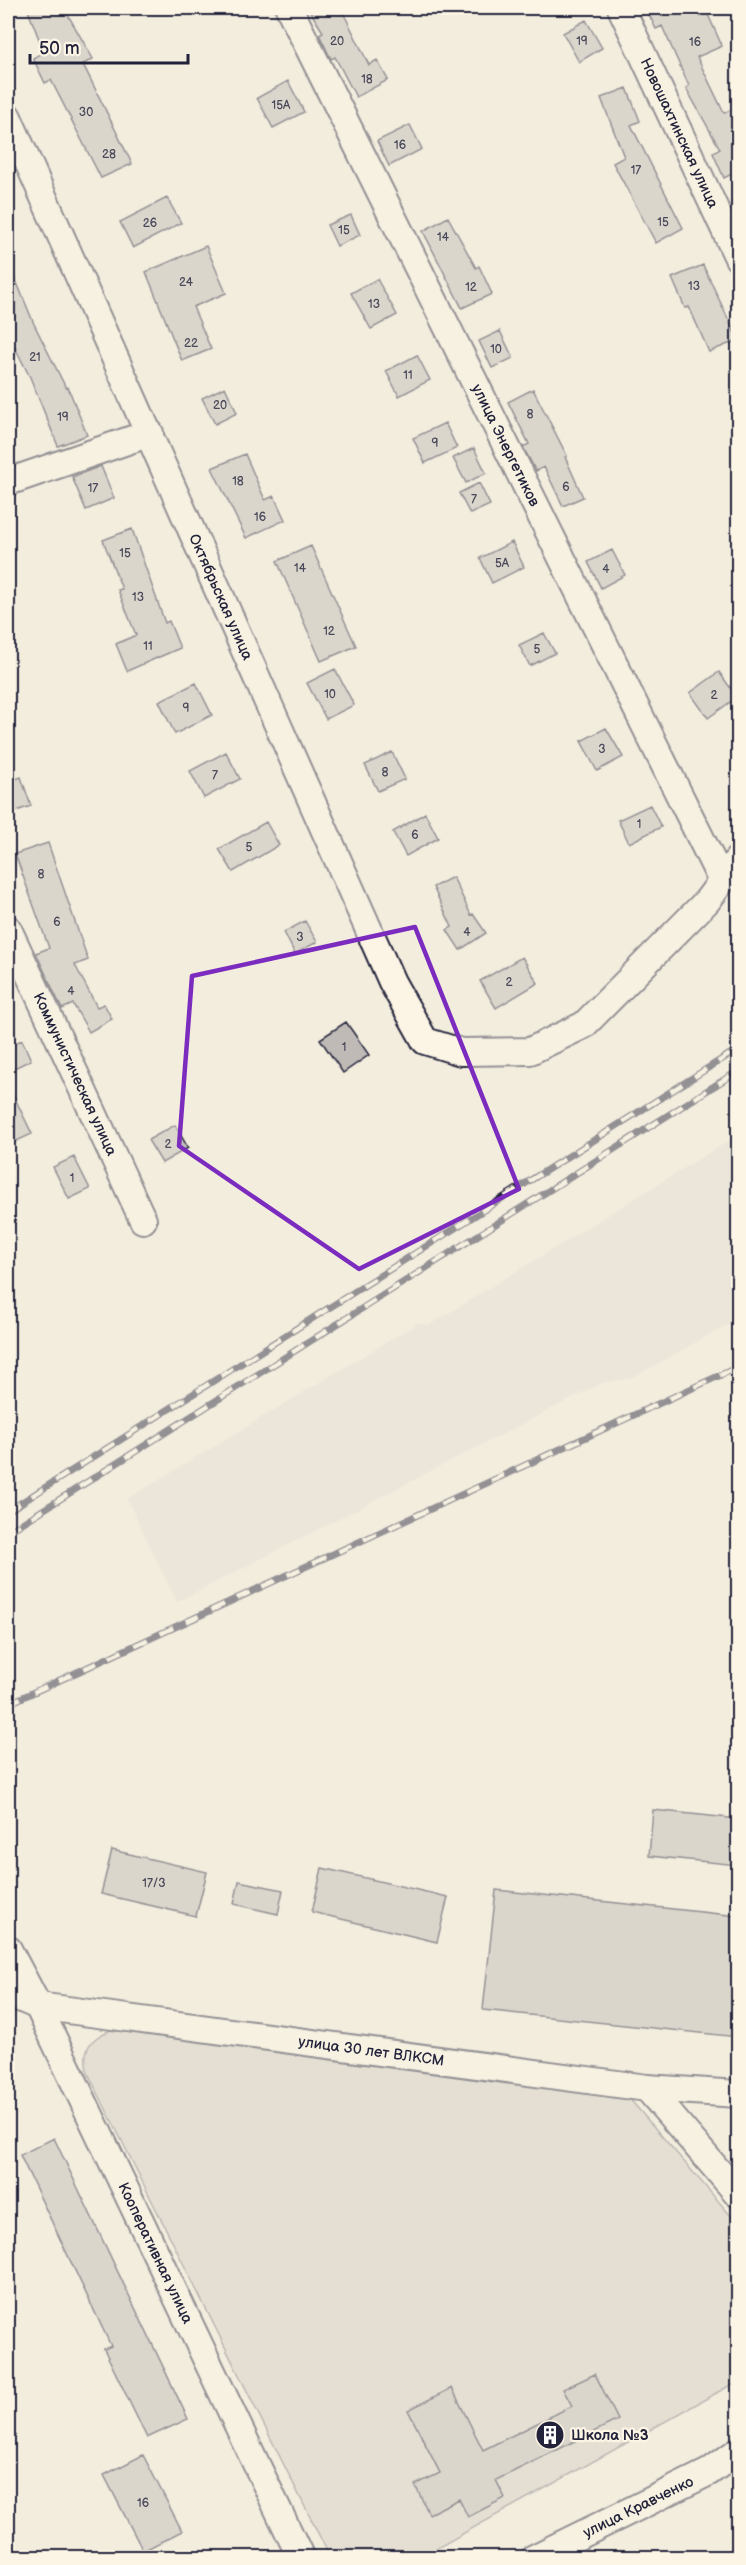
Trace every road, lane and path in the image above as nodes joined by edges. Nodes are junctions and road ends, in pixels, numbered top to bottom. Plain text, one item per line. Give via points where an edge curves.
1 (289, 8) edge
2 (621, 8) edge
3 (8, 117) edge
4 (738, 258) edge
5 (150, 433) junction
6 (8, 482) edge
7 (738, 859) edge
8 (722, 881) junction
9 (8, 929) edge
10 (144, 1220) dead end
11 (8, 1949) edge
12 (8, 1993) edge
13 (38, 2006) junction
14 (647, 2088) junction
15 (738, 2094) edge
16 (738, 2194) edge
17 (738, 2451) edge
18 (301, 2558) edge
19 (534, 2558) edge

1 - 8 street, улица Энергетиков
2 - 4 street, Новошахтинская улица
3 - 5 street, Октябрьская улица
5 - 6 street
5 - 8 street, Октябрьская улица via 392,982 425,1041 461,1052 530,1051 584,1025 707,901
7 - 8 street, Октябрьская улица
9 - 10 street, Коммунистическая улица
11 - 13 street, Кооперативная улица
12 - 13 street, улица 30 лет ВЛКСМ
13 - 14 street, улица 30 лет ВЛКСМ
13 - 18 street, Кооперативная улица
14 - 15 street, улица 30 лет ВЛКСМ
14 - 16 street
17 - 19 street, улица Кравченко via 709,2472

